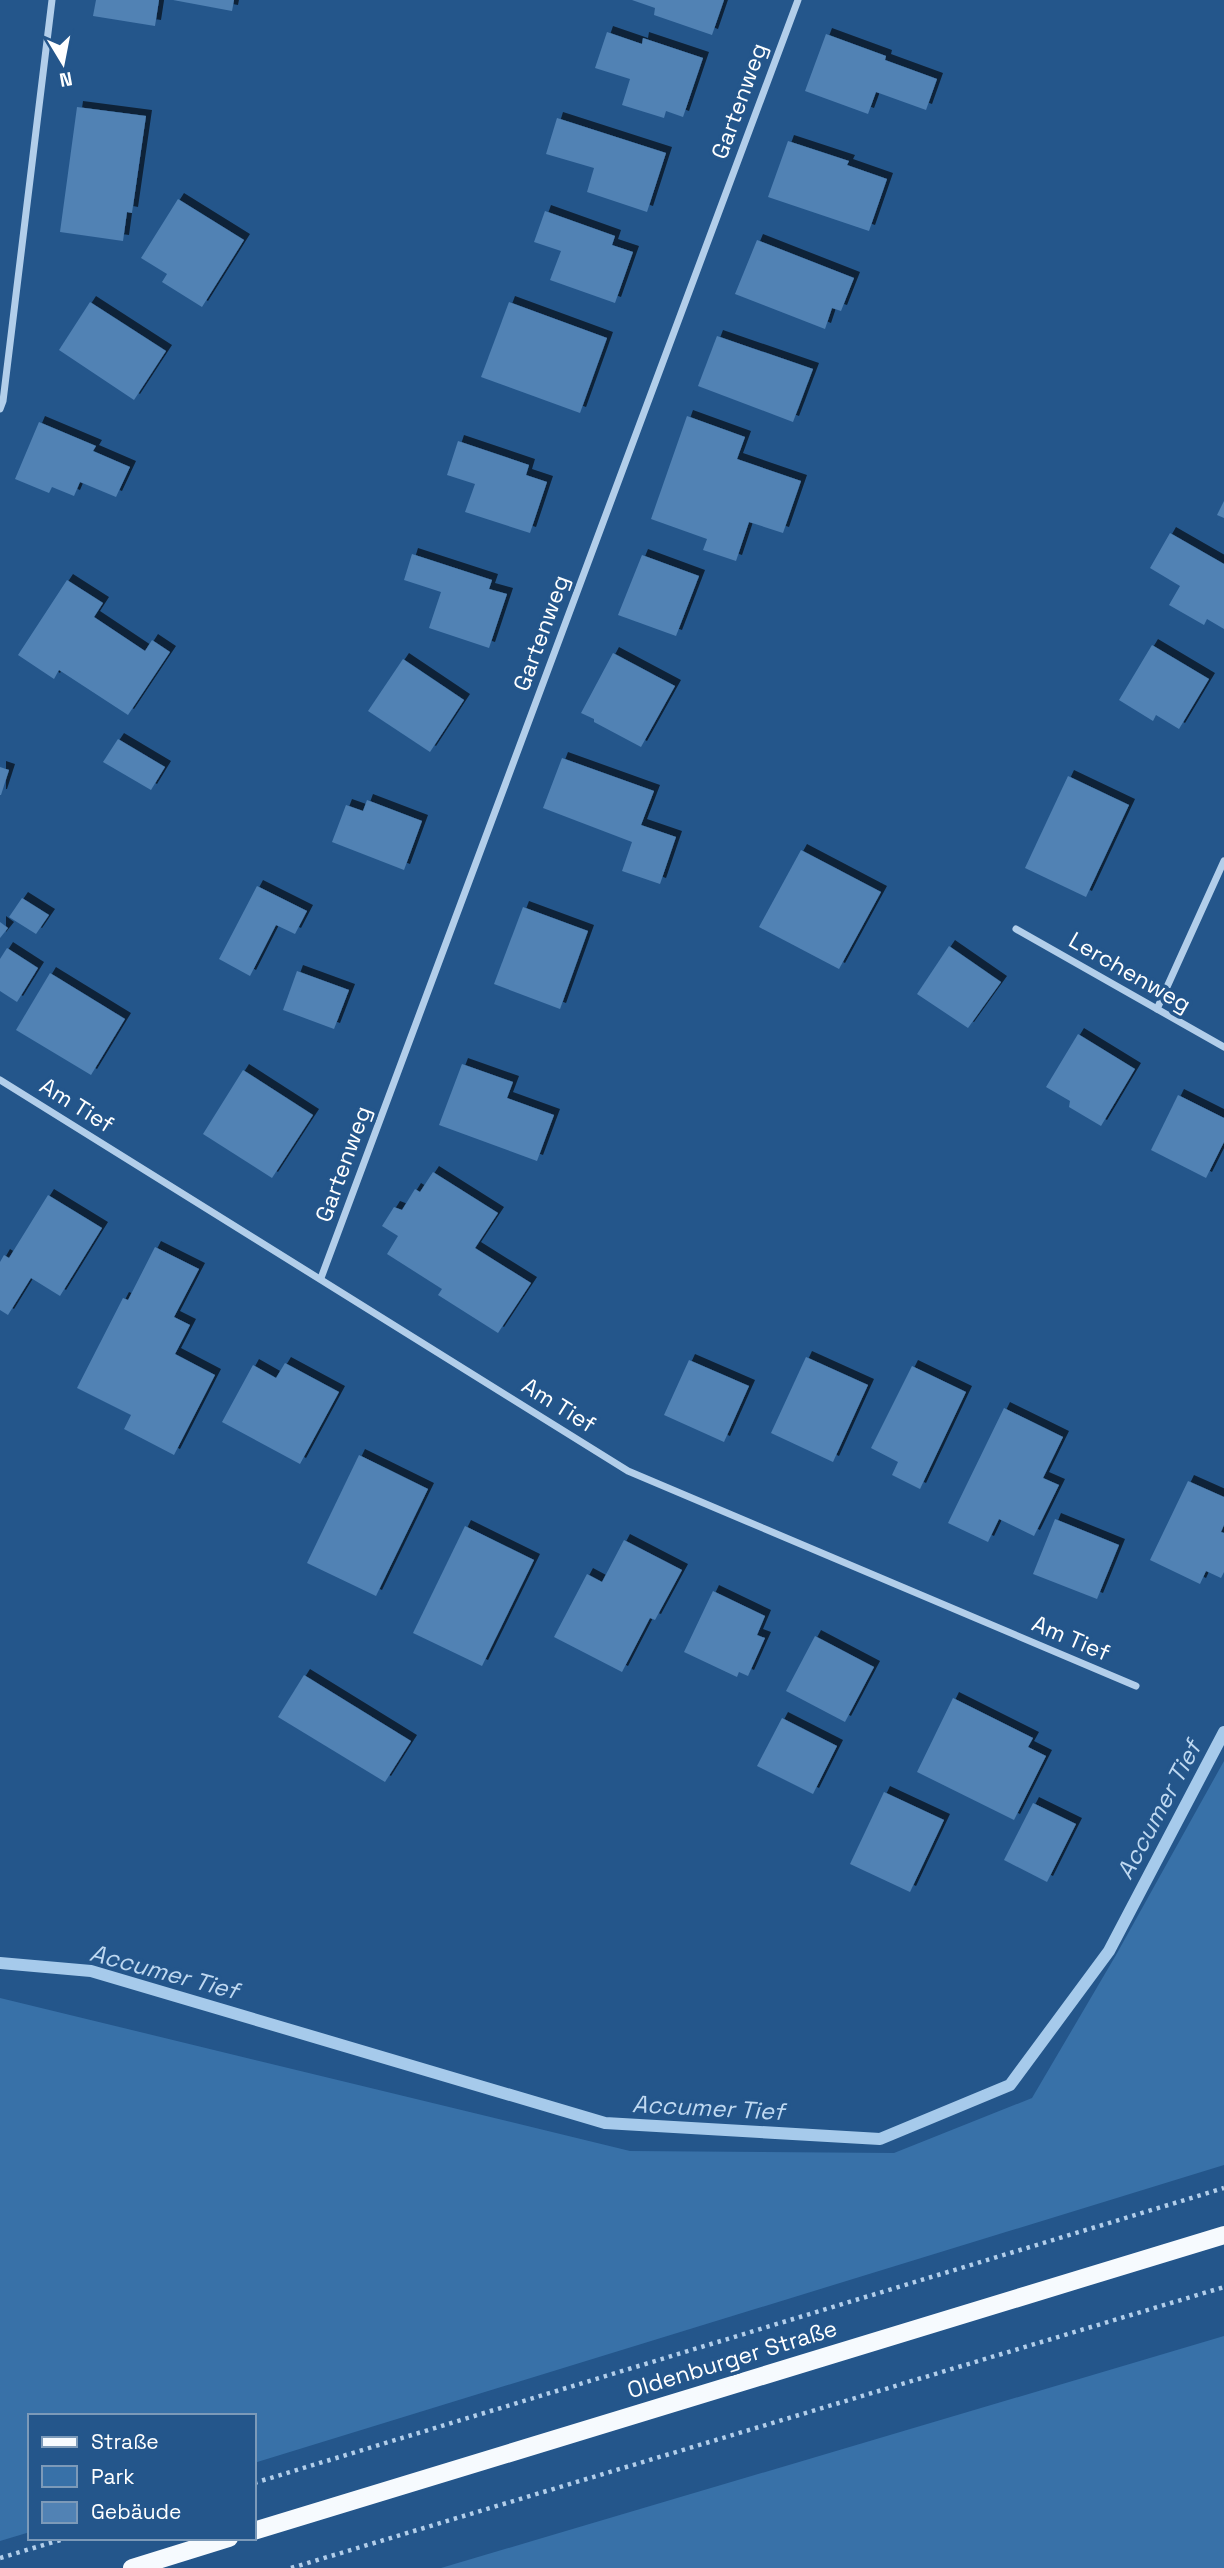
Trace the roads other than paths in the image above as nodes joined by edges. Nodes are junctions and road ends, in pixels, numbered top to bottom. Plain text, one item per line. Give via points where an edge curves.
1 (52, 0) edge
2 (797, 0) edge
3 (0, 409) edge
4 (1224, 861) edge
5 (1017, 929) dead end
6 (1157, 1009) junction
7 (1224, 1047) edge
8 (0, 1080) edge
9 (321, 1278) junction
10 (1136, 1686) dead end
11 (1224, 2235) edge
12 (256, 2530) edge
13 (223, 2540) edge
14 (132, 2568) edge

1 - 3 street
2 - 9 street, Gartenweg
4 - 6 street
5 - 6 street, Lerchenweg
6 - 7 street, Lerchenweg
8 - 9 street, Am Tief
9 - 10 street, Am Tief via 628,1471
11 - 12 main road, Oldenburger Straße
13 - 14 main road

